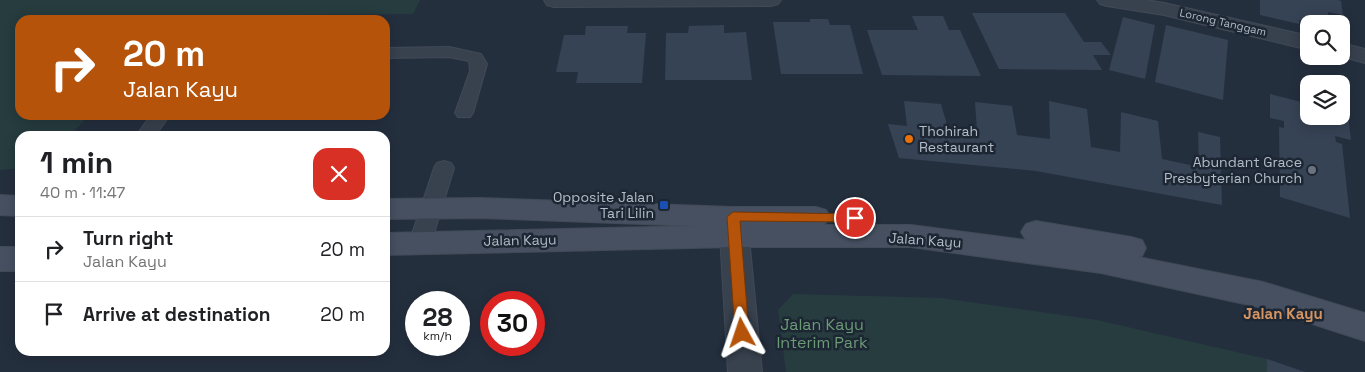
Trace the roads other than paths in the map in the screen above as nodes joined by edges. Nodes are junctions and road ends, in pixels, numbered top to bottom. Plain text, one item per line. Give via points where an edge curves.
1 (771, 0) edge
2 (1107, 0) edge
3 (554, 1) dead end
4 (1300, 41) edge
5 (1350, 52) edge
6 (390, 53) edge
7 (1365, 56) edge
8 (464, 113) dead end
9 (156, 120) edge
10 (149, 131) edge
11 (444, 168) dead end
12 (0, 205) edge
13 (15, 206) edge
14 (390, 209) edge
15 (430, 209) junction
16 (734, 227) junction
17 (420, 243) junction
18 (390, 244) edge
19 (15, 258) edge
20 (0, 260) edge
21 (1365, 308) edge
22 (1365, 327) edge
23 (746, 372) edge

1 - 3 street
2 - 4 street, Lorong Tanggam via 1164,9
5 - 7 street
6 - 8 lane via 449,52 475,57 478,71
9 - 10 lane
11 - 15 lane
12 - 13 main road
14 - 15 main road, Jalan Kayu
15 - 16 main road, Jalan Kayu via 480,208
15 - 17 lane
16 - 17 main road, Jalan Kayu
16 - 21 main road, Jalan Kayu via 906,219 1014,229 1091,240 1255,275
16 - 22 main road, Jalan Kayu via 911,236 1101,261 1263,295
16 - 23 street
17 - 18 main road, Jalan Kayu
19 - 20 main road

